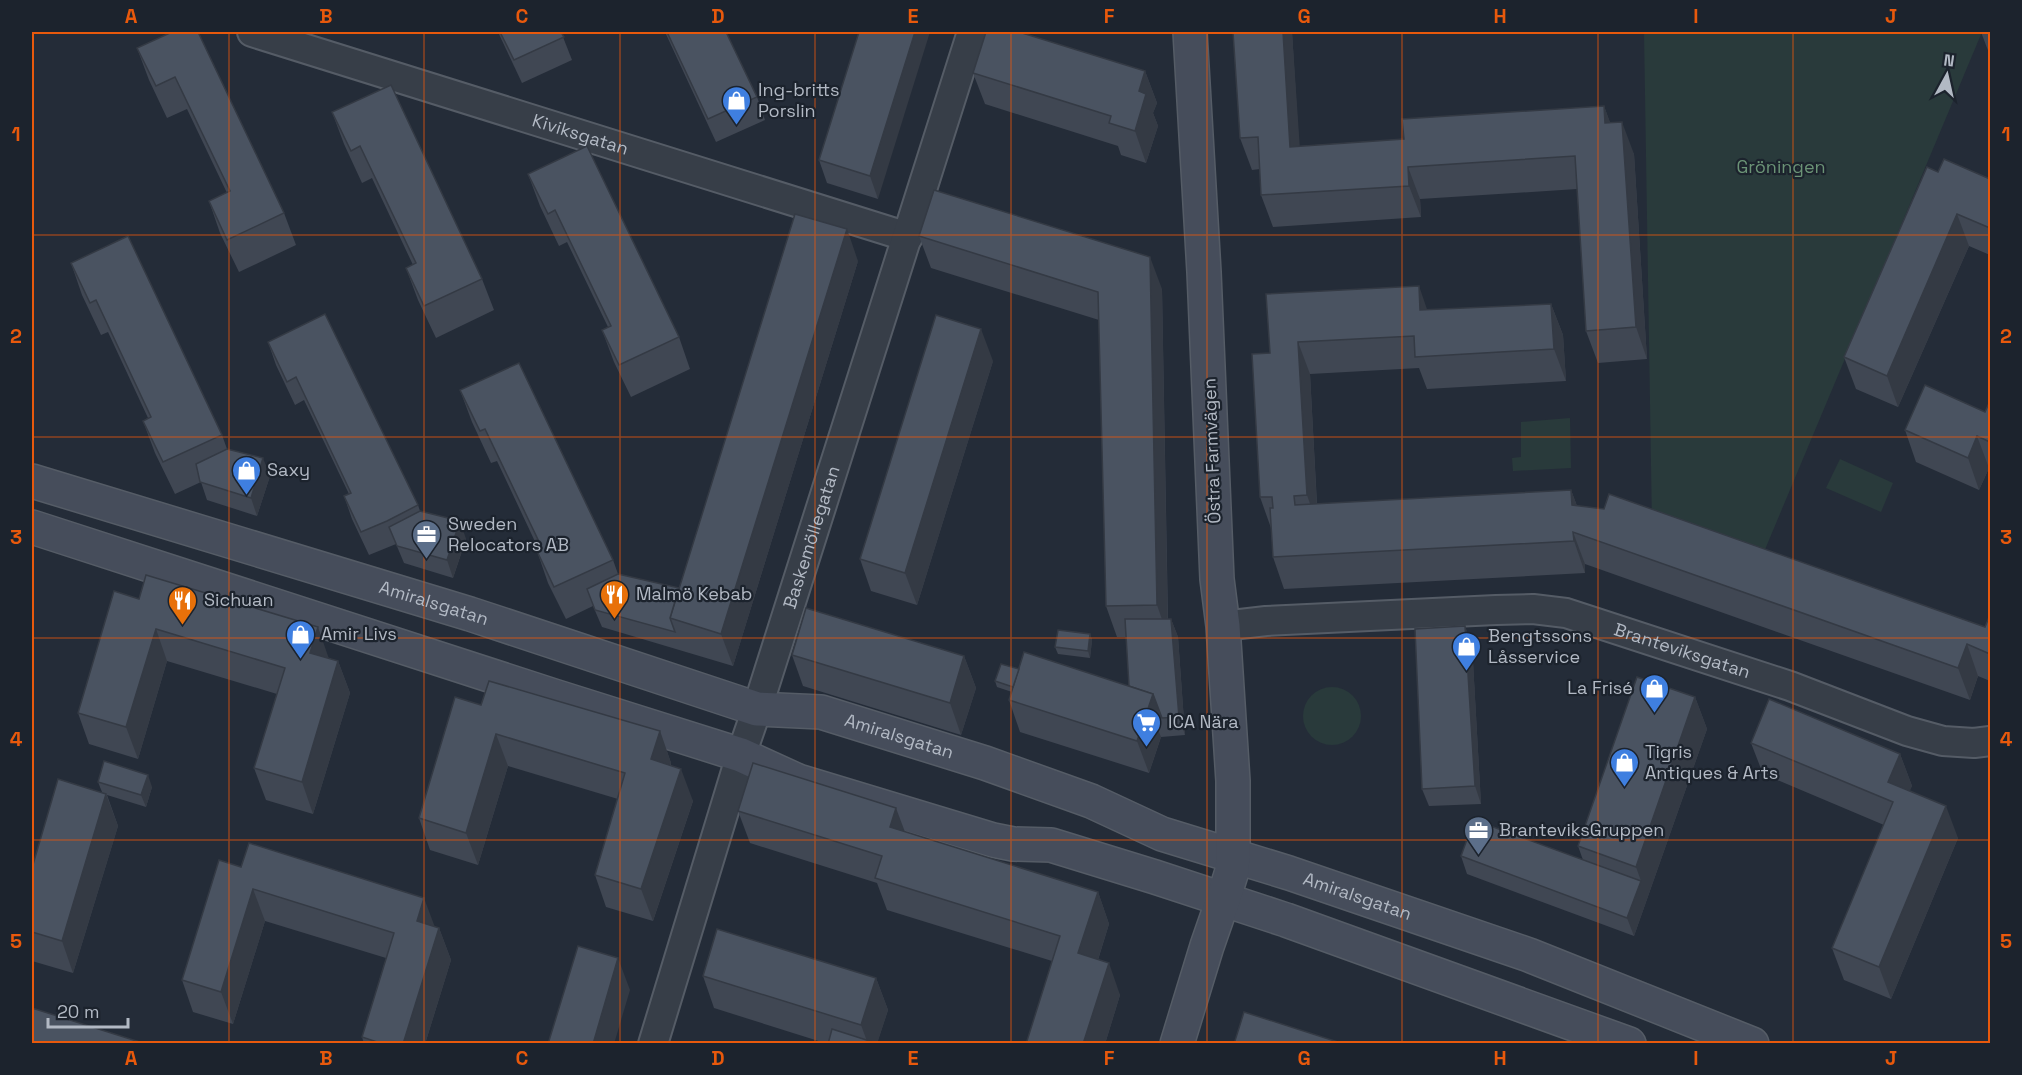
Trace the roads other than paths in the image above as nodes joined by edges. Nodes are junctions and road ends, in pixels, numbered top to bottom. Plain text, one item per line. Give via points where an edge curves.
1 (252, 32) edge
2 (972, 32) edge
3 (1190, 32) edge
4 (908, 237) junction
5 (32, 482) edge
6 (32, 527) edge
7 (1223, 626) junction
8 (757, 709) junction
9 (1990, 741) edge
10 (741, 755) junction
11 (1230, 876) junction
12 (653, 1044) edge
13 (1177, 1044) edge
14 (1629, 1044) edge
15 (1752, 1044) edge

1 - 4 street, Kiviksgatan
2 - 4 street, Baskemöllegatan
3 - 7 main road, Östra Farmvägen via 1217,579
4 - 8 street, Baskemöllegatan
5 - 8 main road, Amiralsgatan via 470,614
6 - 10 main road, Amiralsgatan
7 - 9 street, Branteviksgatan via 1496,610 1566,613 1790,686 1907,731 1943,741
7 - 11 main road, Östra Farmvägen via 1233,781
8 - 10 street, Baskemöllegatan
8 - 11 main road, Amiralsgatan via 821,712 1024,776 1162,834
10 - 11 main road, Amiralsgatan via 798,781 984,837
10 - 12 street, Baskemöllegatan
11 - 13 main road, Östra Farmvägen
11 - 14 main road, Amiralsgatan via 1287,920
11 - 15 main road, Amiralsgatan via 1298,876 1529,955

